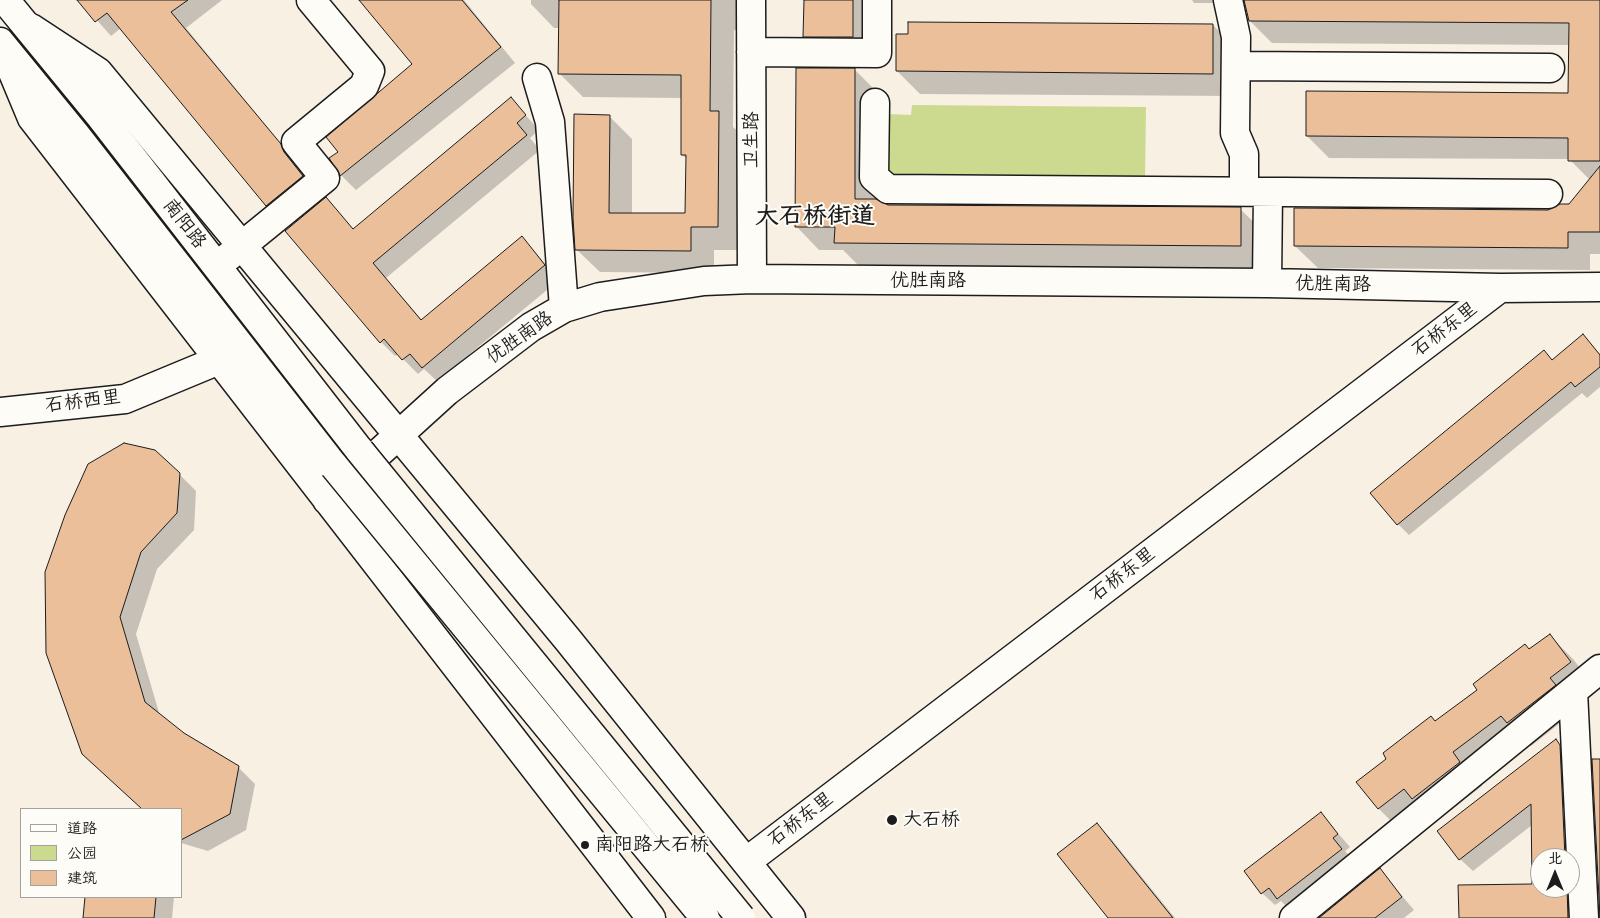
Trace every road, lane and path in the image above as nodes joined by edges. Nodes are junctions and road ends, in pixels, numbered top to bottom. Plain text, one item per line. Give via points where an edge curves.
1 (6, 0) edge
2 (311, 0) edge
3 (752, 0) edge
4 (877, 0) edge
5 (1228, 0) edge
6 (25, 24) junction
7 (0, 42) edge
8 (752, 52) junction
9 (1236, 66) junction
10 (1550, 68) dead end
11 (536, 78) dead end
12 (875, 103) dead end
13 (1256, 191) junction
14 (1548, 194) dead end
15 (242, 246) junction
16 (217, 267) junction
17 (752, 279) junction
18 (1267, 283) junction
19 (1600, 287) edge
20 (1500, 288) junction
21 (564, 308) junction
22 (219, 360) junction
23 (0, 412) edge
24 (399, 435) junction
25 (327, 500) junction
26 (1600, 669) edge
27 (1573, 691) junction
28 (746, 862) junction
29 (692, 907) edge
30 (651, 918) edge
31 (705, 918) edge
32 (741, 918) edge
33 (791, 918) edge
34 (1294, 918) edge
35 (1584, 918) edge

1 - 6 street, 南阳路
2 - 15 street via 370,71 364,86 296,142 326,178
3 - 8 street, 卫生路
4 - 8 street via 877,53
5 - 9 street via 1236,37
6 - 15 street via 98,72
6 - 16 street, 南阳路
7 - 22 street via 32,118
7 - 29 street, 南阳路, bridge via 334,466
8 - 17 street, 卫生路
9 - 10 street
9 - 13 street via 1235,133
11 - 21 street via 550,122
12 - 13 street via 874,176 888,189
13 - 14 street
13 - 18 street
15 - 16 street
15 - 24 street
16 - 32 street, 南阳路, bridge via 360,451
17 - 18 street, 优胜南路
17 - 21 street, 优胜南路 via 653,288 600,297
18 - 20 street, 优胜南路
19 - 20 street, 优胜南路
20 - 28 street, 石桥东里
21 - 24 street, 优胜南路 via 531,327 447,391
22 - 23 street, 石桥西里 via 125,399
22 - 25 street
24 - 25 street, 优胜南路
24 - 28 street
25 - 30 street
26 - 27 street
27 - 34 street
27 - 35 street
28 - 33 street
29 - 31 street, 南阳路, bridge

